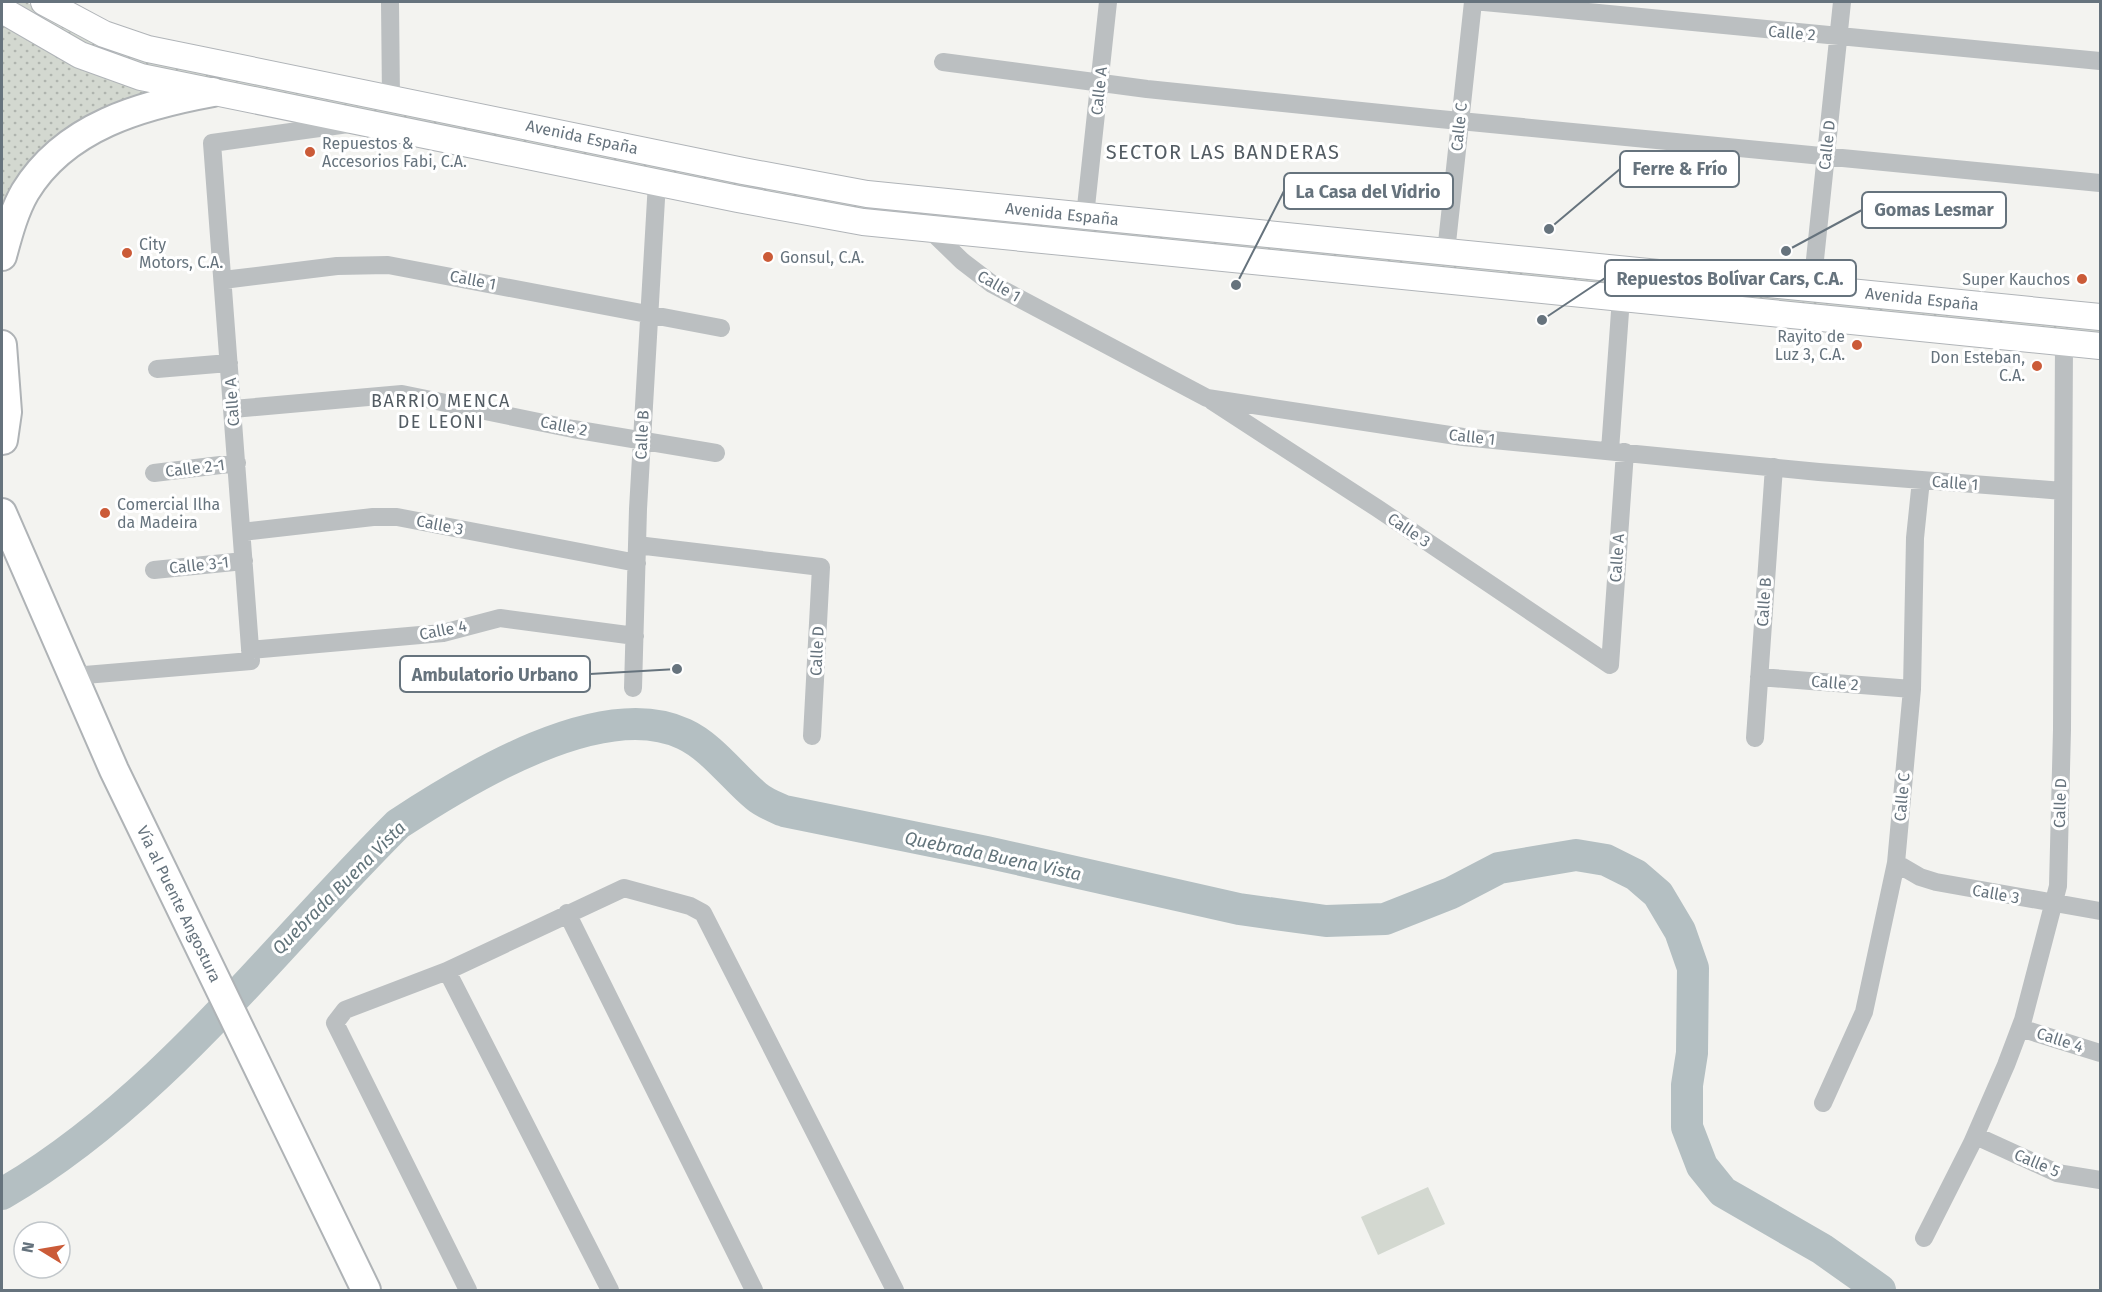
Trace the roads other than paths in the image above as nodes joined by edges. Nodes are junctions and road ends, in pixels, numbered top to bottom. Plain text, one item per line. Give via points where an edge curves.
1 (44, 2) edge
2 (390, 2) edge
3 (1108, 2) edge
4 (1473, 2) edge
5 (1484, 2) edge
6 (1842, 2) edge
7 (2, 10) edge
8 (1839, 38) junction
9 (2100, 61) edge
10 (943, 62) dead end
11 (1100, 83) junction
12 (213, 92) junction
13 (391, 99) junction
14 (1460, 121) junction
15 (363, 122) junction
16 (212, 143) joint
17 (1826, 157) junction
18 (657, 182) junction
19 (2100, 183) edge
20 (1085, 216) junction
21 (930, 230) junction
22 (1446, 252) junction
23 (2, 256) edge
24 (223, 280) junction
25 (1812, 288) junction
26 (1621, 298) junction
27 (650, 314) junction
28 (2100, 317) edge
29 (722, 328) dead end
30 (2064, 342) junction
31 (2, 345) edge
32 (2100, 346) edge
33 (229, 363) junction
34 (157, 369) dead end
35 (1207, 398) junction
36 (233, 409) junction
37 (642, 440) junction
38 (2, 446) edge
39 (1617, 451) junction
40 (716, 453) dead end
41 (237, 463) junction
42 (1774, 467) junction
43 (154, 473) dead end
44 (1921, 480) junction
45 (2063, 491) junction
46 (2, 513) edge
47 (242, 532) junction
48 (637, 545) junction
49 (244, 561) junction
50 (637, 563) junction
51 (154, 570) dead end
52 (635, 636) junction
53 (251, 656) junction
54 (1610, 665) joint
55 (73, 676) junction
56 (1759, 677) junction
57 (633, 688) dead end
58 (1912, 690) junction
59 (812, 736) dead end
60 (1755, 738) dead end
61 (1896, 863) junction
62 (2054, 904) junction
63 (2100, 912) edge
64 (567, 913) junction
65 (447, 971) junction
66 (2020, 1028) junction
67 (2100, 1053) edge
68 (1823, 1103) dead end
69 (1976, 1136) junction
70 (2100, 1180) edge
71 (1924, 1238) dead end
72 (366, 1290) edge
73 (468, 1290) edge
74 (610, 1290) edge
75 (753, 1290) edge
76 (896, 1290) edge

1 - 13 main road, Avenida España via 104,34 148,49
2 - 13 street
3 - 11 street, Calle A
4 - 14 street, Calle C
5 - 8 street, Calle 2
6 - 8 street, Calle D
7 - 12 main road, Avenida España via 105,66 141,78
8 - 9 street, Calle 2
8 - 17 street, Calle D
10 - 11 street
11 - 14 street
11 - 20 street, Calle A
12 - 15 main road, Avenida España
12 - 23 main road via 176,99 104,122 70,143 25,192
13 - 20 main road, Avenida España via 867,194
14 - 17 street
14 - 22 street, Calle C
15 - 16 street, Avenida España
15 - 18 main road, Avenida España
16 - 24 street, Calle A
17 - 19 street
17 - 25 street, Calle D
18 - 21 main road, Avenida España via 831,217
18 - 27 street, Calle B
20 - 22 main road, Avenida España
21 - 26 main road, Avenida España
21 - 35 street, Calle 1 via 970,269 992,284
22 - 25 main road, Avenida España
24 - 27 street, Calle 1 via 337,266 388,265
24 - 33 street, Calle A
25 - 28 main road, Avenida España
26 - 30 main road, Avenida España
26 - 39 street, Calle A
27 - 29 street, Calle 1
27 - 37 street, Calle B
30 - 32 main road, Avenida España
30 - 45 street, Calle D
31 - 38 main road via 7,412
33 - 34 street
33 - 36 street, Calle A
35 - 39 street, Calle 1 via 1462,437
35 - 54 street, Calle 3
36 - 37 street, Calle 2 via 402,394
36 - 41 street, Calle A
37 - 40 street, Calle 2
37 - 48 street, Calle B
39 - 42 street, Calle 1
39 - 54 street, Calle A
41 - 43 street, Calle 2-1
41 - 47 street, Calle A
42 - 44 street, Calle 1
42 - 56 street, Calle B
44 - 45 street, Calle 1
44 - 58 street, Calle C via 1914,548
45 - 62 street, Calle D via 2062,730 2058,886
46 - 55 main road, Vía al Puente Angostura
47 - 49 street, Calle A
47 - 50 street, Calle 3 via 397,517
48 - 50 street, Calle B
48 - 59 street, Calle D via 821,567
49 - 51 street, Calle 3-1
49 - 53 street, Calle A
50 - 52 street, Calle B
52 - 53 street, Calle 4 via 500,618 443,633
52 - 57 street, Calle B
53 - 55 street, Calle 4
55 - 72 main road, Vía al Puente Angostura via 114,770
56 - 58 street, Calle 2
56 - 60 street, Calle B
58 - 61 street, Calle C
61 - 62 street, Calle 3 via 1936,882
61 - 68 street, Calle C via 1864,1012
62 - 63 street, Calle 3
62 - 66 street, Calle D
64 - 65 street
64 - 75 street
64 - 76 street via 624,888 703,913
65 - 73 street via 345,1010 335,1023
65 - 74 street
66 - 67 street, Calle 4
66 - 69 street, Calle D
69 - 70 street, Calle 5 via 2057,1173
69 - 71 street, Calle D

